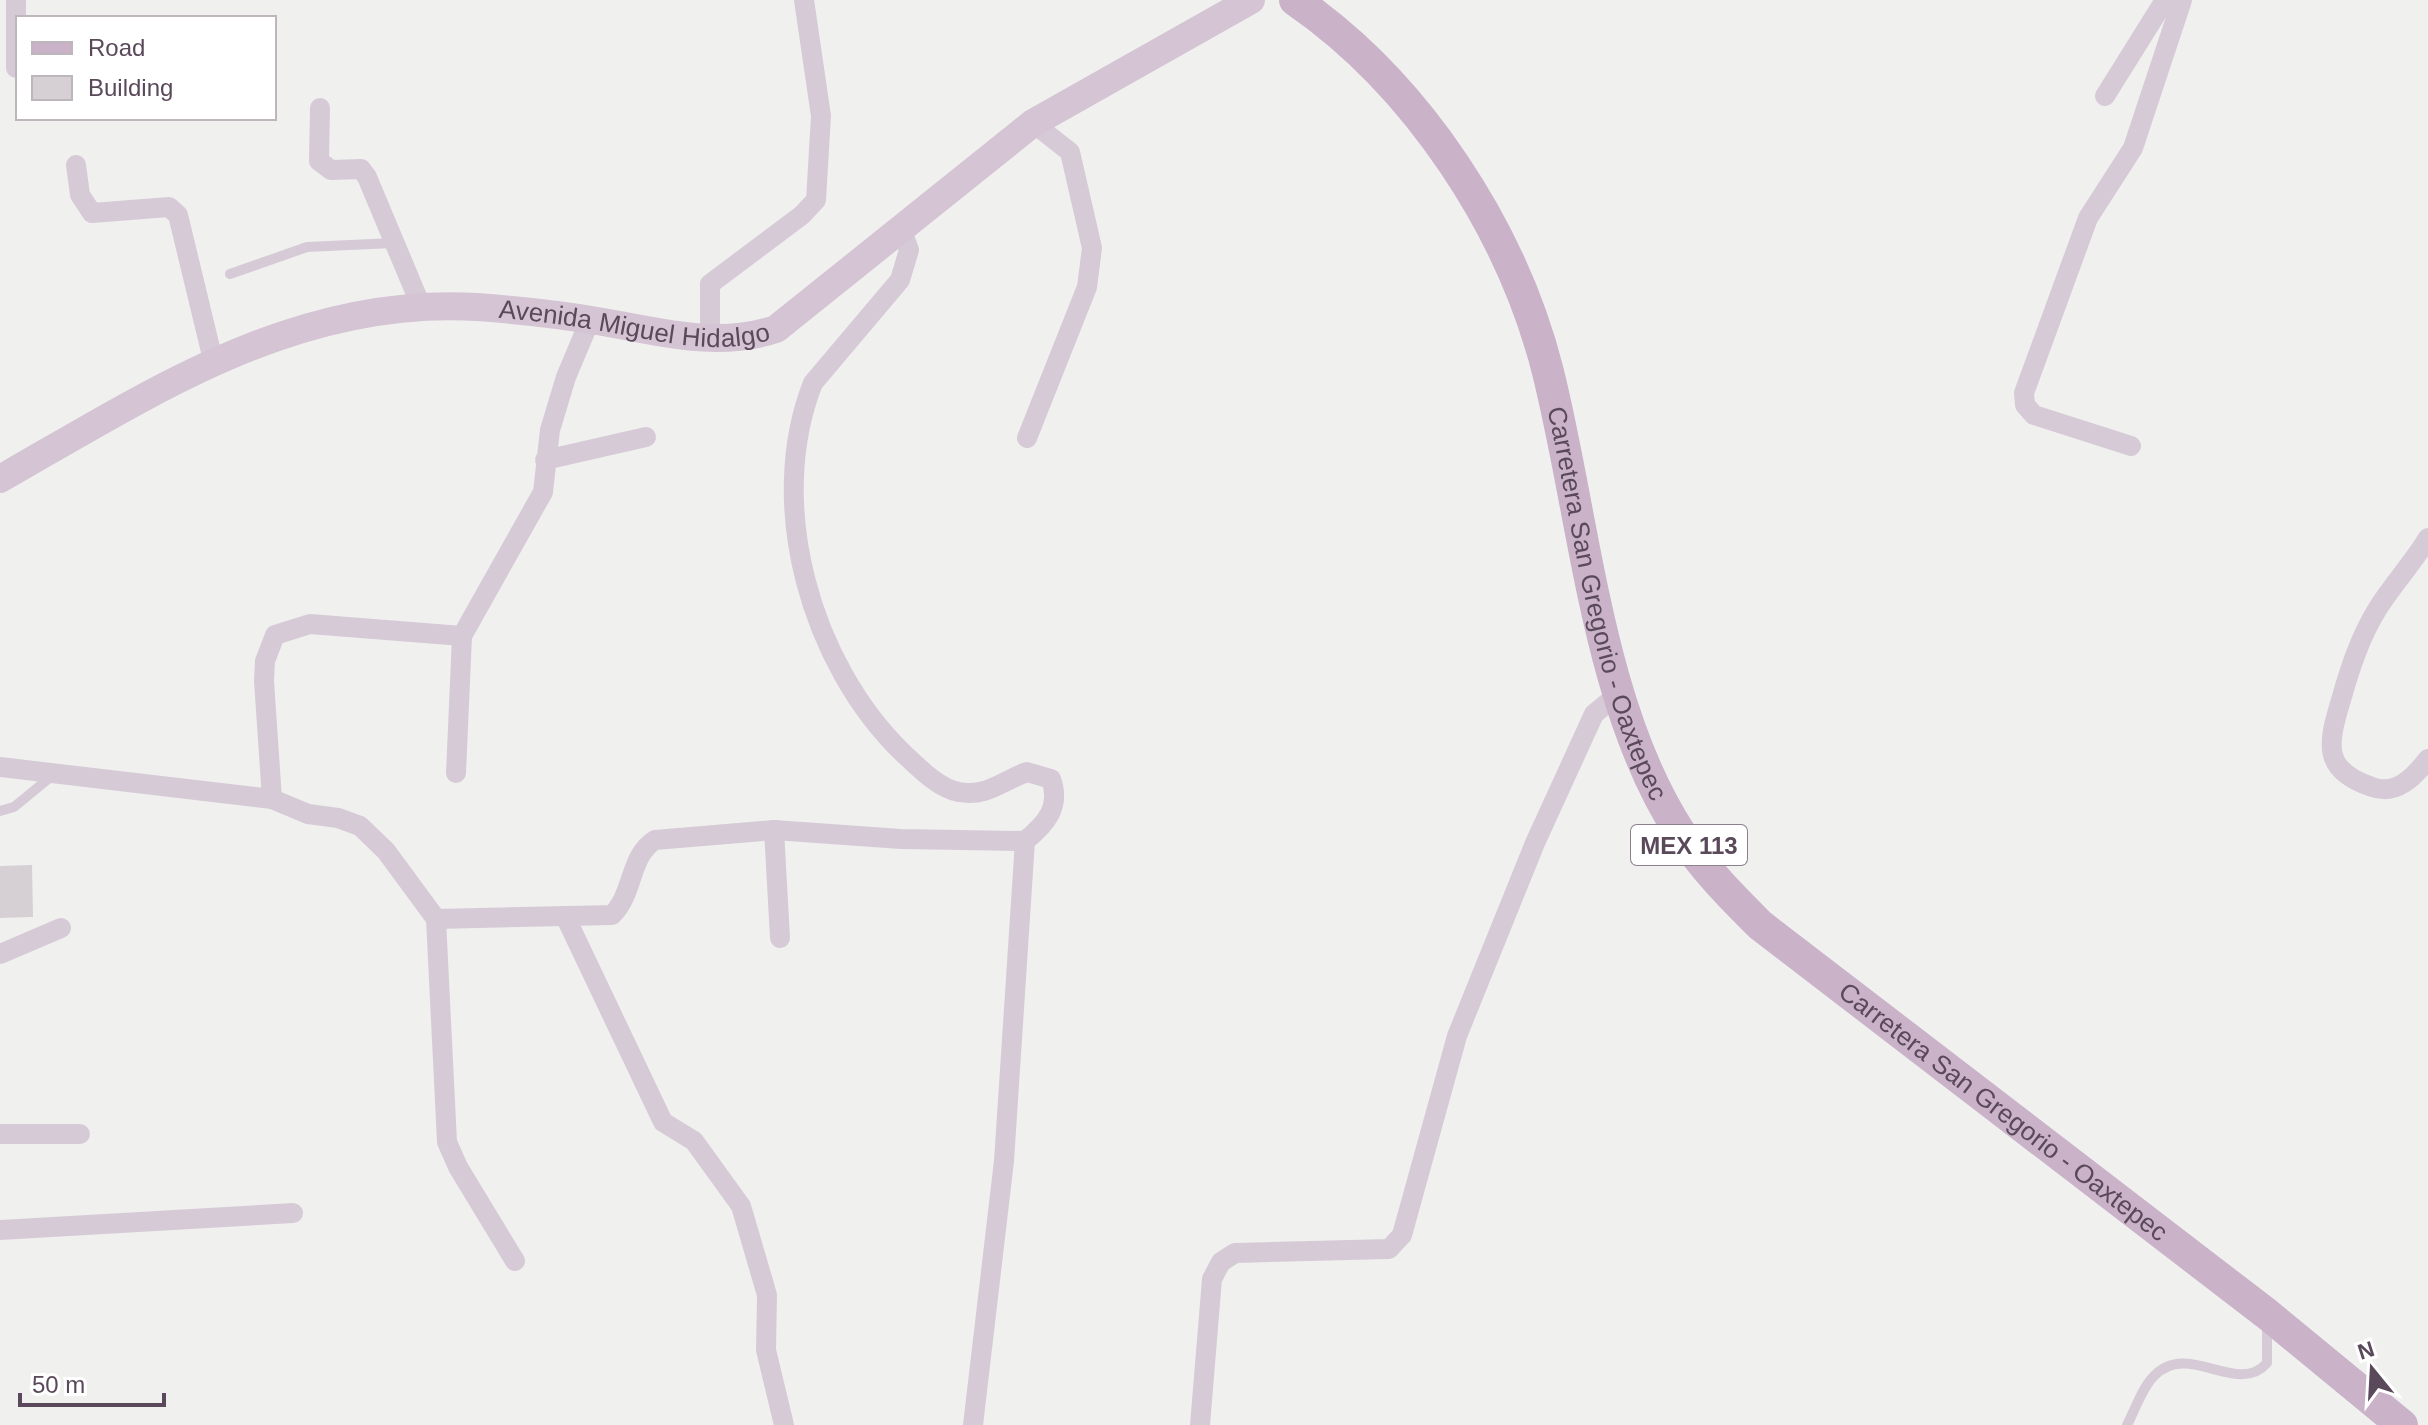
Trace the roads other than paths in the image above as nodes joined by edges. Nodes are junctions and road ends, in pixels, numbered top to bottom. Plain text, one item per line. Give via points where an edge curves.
1 (16, 0) edge
2 (804, 0) edge
3 (1251, 0) edge
4 (1295, 0) edge
5 (2165, 0) edge
6 (2182, 0) edge
7 (16, 68) dead end
8 (2105, 96) dead end
9 (320, 108) dead end
10 (1033, 123) junction
11 (76, 165) dead end
12 (901, 228) junction
13 (393, 243) junction
14 (230, 274) dead end
15 (421, 306) junction
16 (590, 320) junction
17 (710, 340) junction
18 (213, 360) junction
19 (646, 437) dead end
20 (1027, 438) dead end
21 (2131, 446) dead end
22 (545, 460) junction
23 (0, 479) edge
24 (2428, 538) edge
25 (462, 636) junction
26 (1617, 695) junction
27 (2428, 759) edge
28 (0, 767) edge
29 (456, 773) dead end
30 (53, 775) junction
31 (272, 799) junction
32 (0, 811) edge
33 (774, 830) junction
34 (1025, 841) junction
35 (566, 918) junction
36 (436, 919) junction
37 (61, 928) dead end
38 (780, 938) dead end
39 (0, 954) edge
40 (0, 1134) edge
41 (80, 1134) dead end
42 (293, 1213) dead end
43 (0, 1230) edge
44 (515, 1261) dead end
45 (2267, 1314) junction
46 (784, 1425) edge
47 (973, 1425) edge
48 (1200, 1425) edge
49 (2127, 1425) edge
50 (2402, 1425) edge

1 - 7 street
2 - 17 street via 821,116 816,200 710,284
3 - 10 main road, Avenida Miguel Hidalgo
4 - 26 main road, Carretera San Gregorio - Oaxtepec / MEX 113 via 1378,71 1431,133 1514,270 1548,369
5 - 8 street
6 - 21 street via 2133,148 2088,218 2024,393 2025,405 2034,415
9 - 13 street via 319,161 331,170 361,169
10 - 12 main road, Avenida Miguel Hidalgo
10 - 20 street via 1070,152 1092,248 1087,287
11 - 18 street via 80,195 92,213 169,207 178,215
12 - 17 main road, Avenida Miguel Hidalgo via 789,322 750,338
12 - 34 street via 909,250 900,280 813,383 806,402 792,486 796,537 815,609 843,672 888,738 922,770 958,792 989,792 1027,772 1051,779 1055,806
13 - 14 lane via 307,247
13 - 15 street
15 - 16 main road, Avenida Miguel Hidalgo
15 - 18 main road, Avenida Miguel Hidalgo via 362,311
16 - 17 main road, Avenida Miguel Hidalgo
16 - 22 street via 566,377
18 - 23 main road, Avenida Miguel Hidalgo
19 - 22 street
22 - 25 street via 543,492
24 - 27 street via 2355,650 2331,733 2331,755 2339,769 2376,789 2395,788 2414,777
25 - 29 street
25 - 31 street via 310,624 275,635 264,681
26 - 45 main road, Carretera San Gregorio - Oaxtepec / MEX 113 via 1645,769 1681,834 1760,925
26 - 48 street via 1594,714 1457,1036 1402,1235 1389,1249 1235,1253 1221,1262 1212,1279
28 - 30 street
30 - 31 street
30 - 32 lane via 14,807
31 - 36 street via 360,826 386,851
33 - 34 street
33 - 35 street via 655,840 641,852 623,904 612,915
33 - 38 street
34 - 47 street via 1004,1161
35 - 36 street
35 - 46 street via 663,1122 694,1141 741,1206 767,1295 766,1350
36 - 44 street via 447,1142
37 - 39 street
40 - 41 street
42 - 43 street
45 - 49 lane via 2267,1363 2257,1374 2246,1376 2191,1361 2168,1365 2152,1377
45 - 50 main road, Carretera San Gregorio - Oaxtepec / MEX 113

